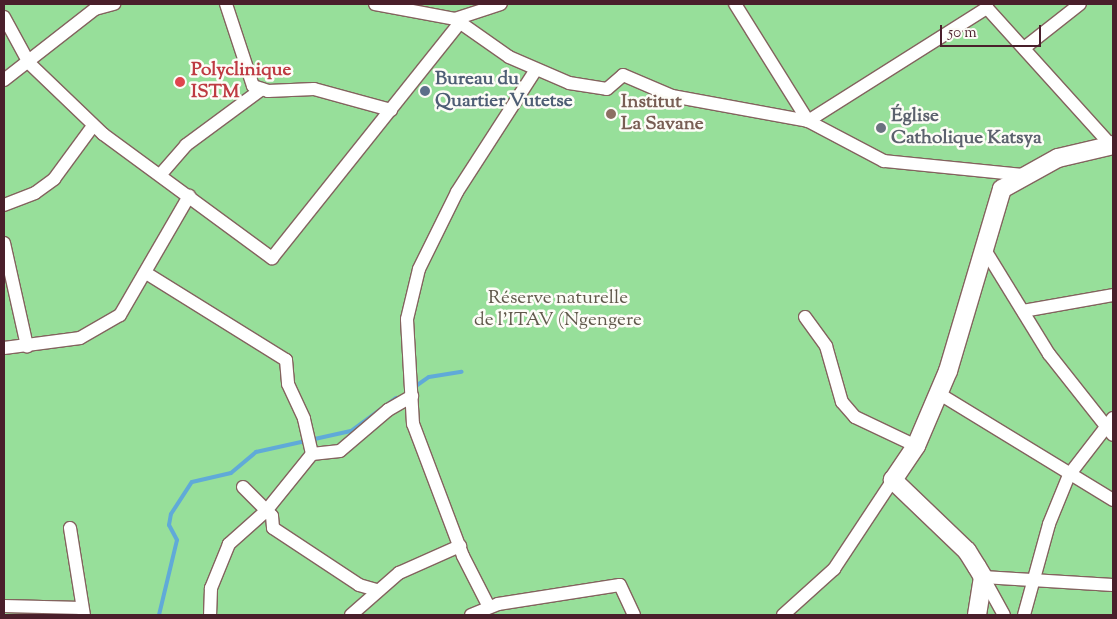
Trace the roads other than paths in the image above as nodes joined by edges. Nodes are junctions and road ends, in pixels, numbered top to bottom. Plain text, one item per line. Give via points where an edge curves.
1 (114, 4) edge
2 (226, 4) edge
3 (375, 4) edge
4 (392, 4) edge
5 (501, 4) edge
6 (735, 4) edge
7 (1080, 4) edge
8 (94, 6) edge
9 (986, 6) edge
10 (4, 17) edge
11 (456, 22) junction
12 (1024, 48) junction
13 (29, 63) junction
14 (535, 71) junction
15 (4, 80) edge
16 (262, 89) junction
17 (391, 110) junction
18 (808, 121) junction
19 (93, 126) junction
20 (1112, 145) edge
21 (161, 174) junction
22 (1024, 175) junction
23 (189, 196) junction
24 (4, 205) edge
25 (4, 243) edge
26 (985, 250) junction
27 (146, 273) junction
28 (1113, 295) edge
29 (1023, 311) junction
30 (805, 317) dead end
31 (27, 346) junction
32 (4, 348) edge
33 (938, 393) junction
34 (412, 396) junction
35 (1109, 421) edge
36 (1113, 435) edge
37 (916, 446) junction
38 (312, 454) junction
39 (1069, 475) junction
40 (893, 480) junction
41 (242, 487) dead end
42 (1113, 500) edge
43 (266, 511) junction
44 (70, 528) dead end
45 (460, 546) junction
46 (983, 577) junction
47 (1036, 579) junction
48 (1113, 585) edge
49 (377, 590) junction
50 (4, 606) edge
51 (490, 608) junction
52 (20, 610) edge
53 (83, 611) edge
54 (210, 615) edge
55 (351, 615) edge
56 (471, 615) edge
57 (634, 615) edge
58 (784, 615) edge
59 (977, 615) edge
60 (1004, 615) edge
61 (1024, 615) edge

1 - 8 street
2 - 16 street via 253,86
3 - 4 street
4 - 11 street
5 - 11 street
6 - 18 street
7 - 12 street
8 - 13 street
9 - 12 street
9 - 18 street
10 - 13 street
11 - 14 street
11 - 17 street
12 - 20 street
13 - 15 street
13 - 19 street
14 - 18 street via 607,89 623,75 672,96
14 - 34 street via 457,192 418,269 407,319
16 - 17 street via 314,88
16 - 21 street via 186,145
17 - 23 street via 272,258
18 - 22 street via 884,161
19 - 21 street
19 - 24 street via 54,179 20,201
20 - 22 street via 1058,158
21 - 23 street
22 - 26 street via 1002,189
23 - 27 street
25 - 31 street
26 - 29 street
26 - 33 street
27 - 31 street via 120,315 97,331
27 - 38 street via 286,360 288,384 304,419
28 - 29 street
29 - 35 street via 1054,360
30 - 37 street via 826,346 842,402 855,417
31 - 32 street
33 - 37 street
33 - 39 street
34 - 38 street via 388,410 340,451
34 - 45 street via 413,424
35 - 36 street
35 - 39 street
37 - 40 street
38 - 43 street
39 - 42 street
39 - 47 street via 1049,524
40 - 46 street via 967,551
40 - 58 street via 834,569
41 - 43 street
43 - 49 street via 272,516 273,528 359,585
43 - 54 street via 240,531 218,561
44 - 53 street
45 - 49 street via 399,573
45 - 51 street
46 - 47 street
46 - 59 street
46 - 60 street
47 - 48 street
47 - 61 street
49 - 55 street
50 - 52 street
51 - 56 street
51 - 57 street via 620,585
52 - 53 street

